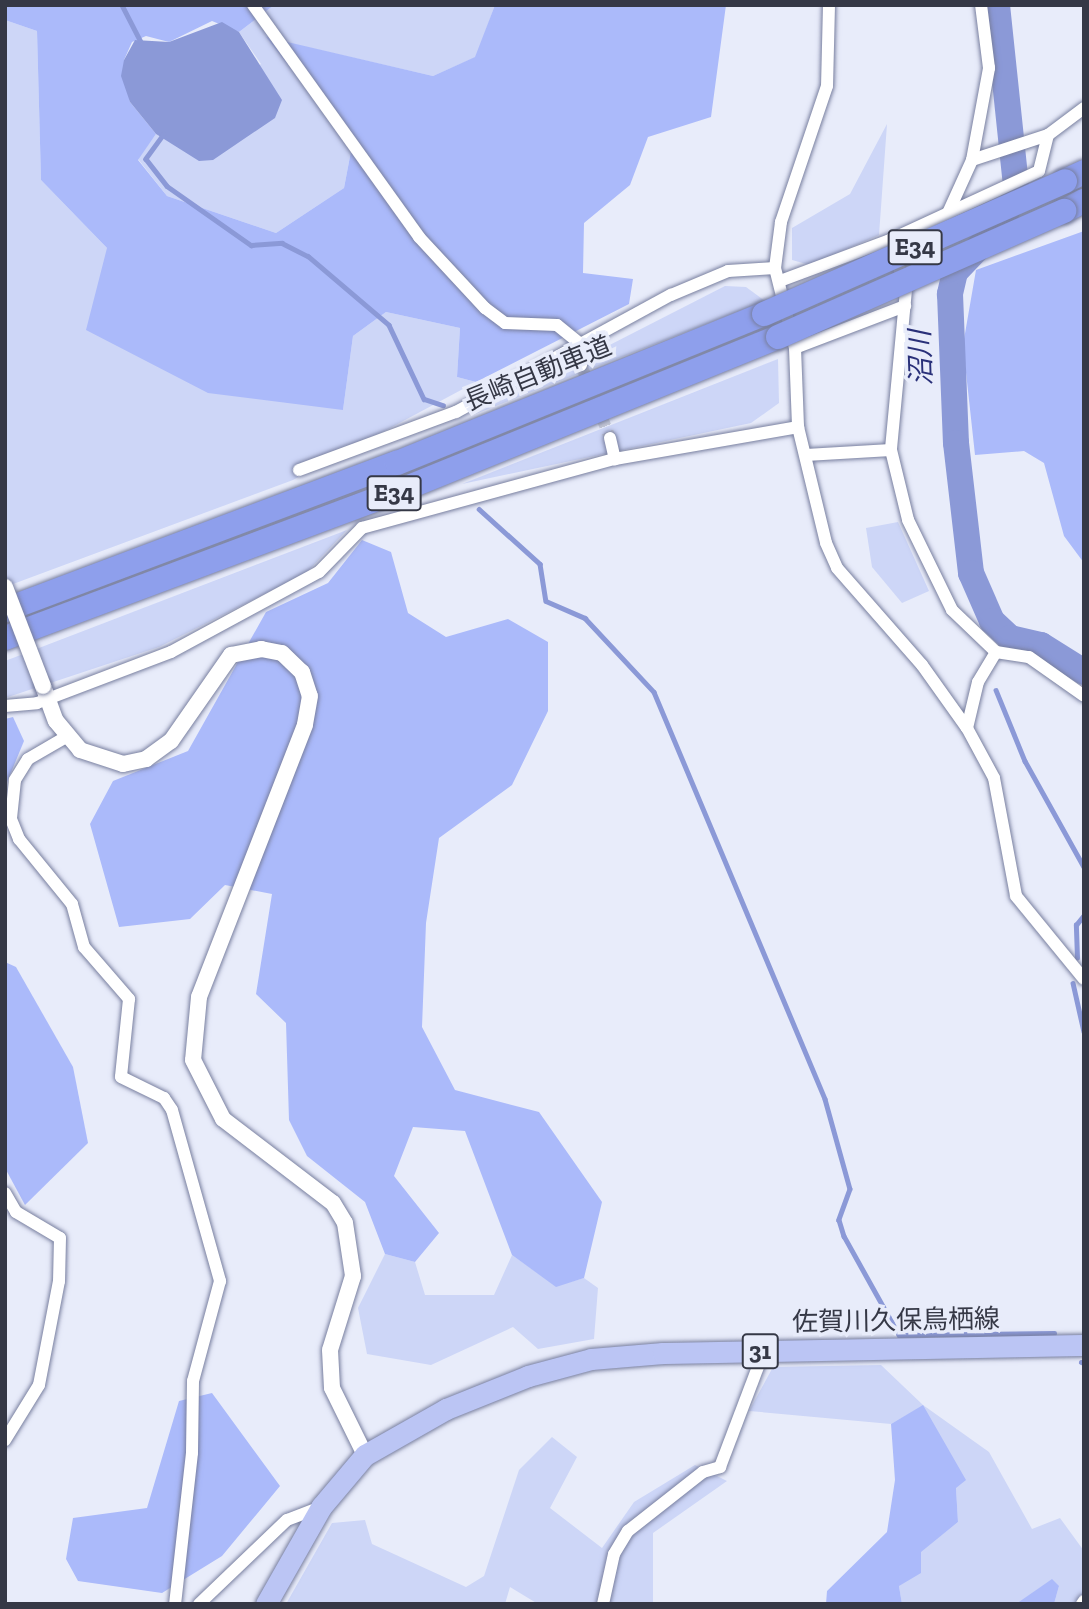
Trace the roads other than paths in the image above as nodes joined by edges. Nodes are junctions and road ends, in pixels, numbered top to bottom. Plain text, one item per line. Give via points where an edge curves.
1 (253, 5) edge
2 (829, 5) edge
3 (981, 5) edge
4 (1084, 108) edge
5 (1048, 135) junction
6 (972, 160) junction
7 (1074, 177) edge
8 (1074, 206) edge
9 (948, 213) junction
10 (890, 240) junction
11 (775, 268) junction
12 (780, 281) junction
13 (905, 306) junction
14 (786, 343) junction
15 (575, 346) junction
16 (581, 365) tunnel mouth
17 (798, 427) junction
18 (610, 438) tunnel mouth
19 (891, 450) junction
20 (806, 455) junction
21 (615, 459) junction
22 (299, 470) dead end
23 (5, 587) edge
24 (5, 610) edge
25 (5, 639) edge
26 (996, 652) junction
27 (46, 693) junction
28 (1084, 696) edge
29 (5, 706) edge
30 (967, 728) junction
31 (66, 737) junction
32 (1084, 979) edge
33 (5, 1193) edge
34 (1084, 1345) edge
35 (764, 1351) junction
36 (5, 1440) edge
37 (365, 1455) junction
38 (321, 1507) junction
39 (174, 1604) edge
40 (199, 1604) edge
41 (266, 1604) edge
42 (603, 1604) edge

1 - 15 street via 419,237 485,308 505,323 557,325
2 - 11 street via 827,86 781,222
3 - 6 street via 989,68
4 - 5 street
5 - 6 street
5 - 9 street via 1045,162 1029,176
6 - 9 street
7 - 24 highway, 長崎自動車道 / E34, bridge via 764,314 397,464
8 - 14 highway, E34, bridge
9 - 10 street
10 - 12 street
10 - 13 street
11 - 12 street
11 - 15 street via 728,271
12 - 14 street
13 - 14 street
13 - 19 street
14 - 17 street
14 - 25 highway, E34
15 - 16 street
15 - 22 street via 456,412
17 - 20 street
17 - 21 street
18 - 21 street
19 - 20 street
19 - 26 street via 908,520 933,577 952,610
20 - 30 street via 837,568 922,665
21 - 27 street via 362,528 319,572 171,652
23 - 27 street, bridge
26 - 28 street via 1040,662
26 - 30 street via 978,682
27 - 29 street
27 - 31 street
30 - 32 street via 994,778 1016,896
31 - 37 street via 100,761 146,758 171,741 231,655 261,649 282,653 302,672 310,696 305,725 199,998 193,1060 223,1119 333,1203 345,1223 353,1276 330,1350 332,1388
31 - 39 street via 28,759 15,780 11,819 19,839 72,904 84,947 129,999 121,1077 129,1086 164,1098 172,1110 220,1281 193,1381 192,1453
33 - 36 street via 16,1212 60,1238 59,1281 39,1385
34 - 35 main road, 佐賀川久保鳥栖線 / 31
35 - 37 main road, 佐賀川久保鳥栖線 / 31 via 591,1359 528,1376 446,1409
35 - 42 street via 720,1467 703,1472 628,1531 614,1554
37 - 38 main road, 佐賀川久保鳥栖線 / 31
38 - 40 street via 287,1520
38 - 41 main road, 佐賀川久保鳥栖線 / 31

